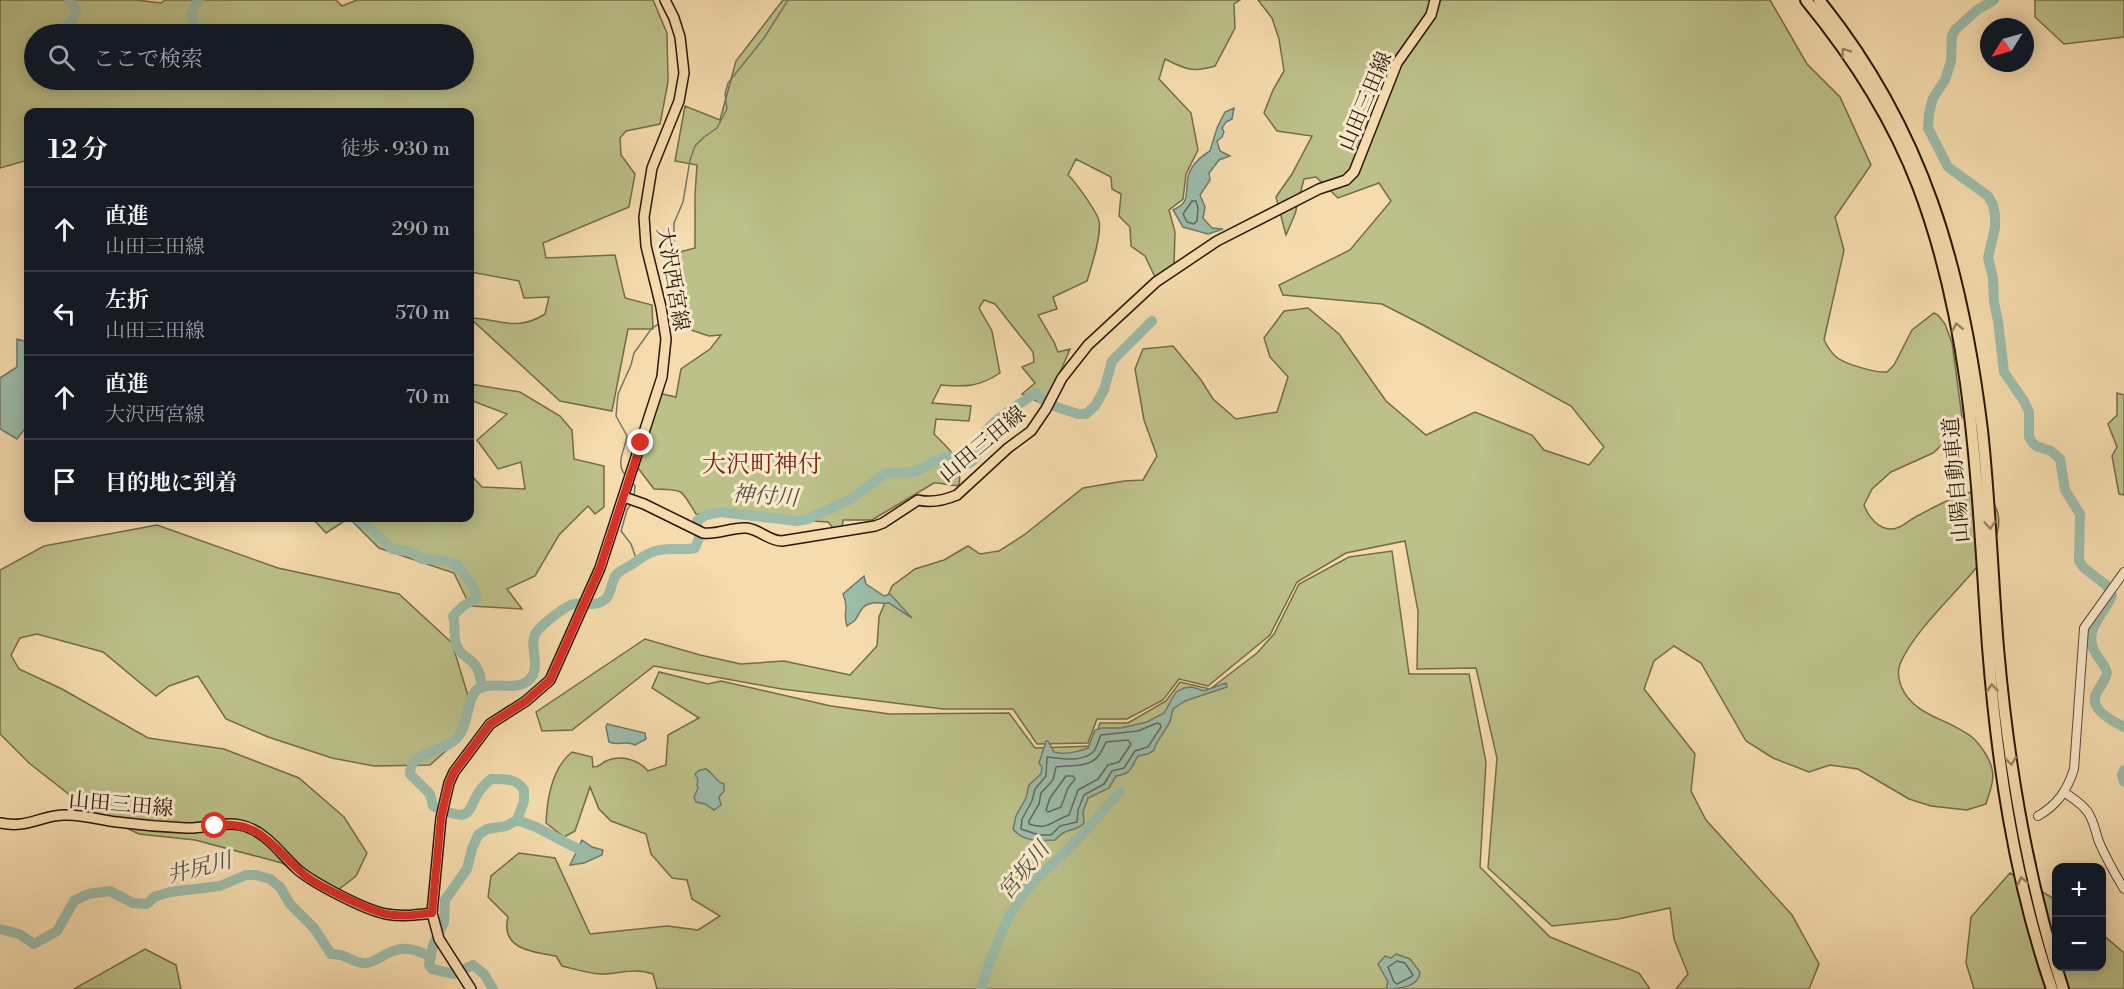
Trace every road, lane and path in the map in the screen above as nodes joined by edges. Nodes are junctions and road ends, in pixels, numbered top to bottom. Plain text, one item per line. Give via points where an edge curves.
1 (665, 0) edge
2 (1435, 0) edge
3 (1806, 0) edge
4 (1819, 0) edge
5 (630, 499) junction
6 (2124, 572) edge
7 (2064, 792) junction
8 (2038, 816) dead end
9 (0, 823) edge
10 (2124, 889) edge
11 (432, 913) junction
12 (2042, 937) junction
13 (471, 989) edge
14 (2052, 989) edge
15 (2063, 989) edge

1 - 5 main road, 大沢西宮線 via 681,43 683,82 652,168 644,217 666,350 662,376 630,479
2 - 5 main road, 山田三田線 via 1431,15 1397,63 1354,172 1346,180 1217,241 1156,282 1088,345 1062,378 1031,431 957,495 918,500 875,526 790,541 777,541 744,528 713,534 698,531
12 -> 3 highway, 山陽自動車道 via 2011,829 2000,766 1972,433 1945,271 1918,185 1887,119 1846,53
4 -> 12 highway, 山陽自動車道 via 1854,46 1908,139 1954,269 1982,432 2011,765
5 - 11 main road via 550,680 482,732 454,772 441,818
6 - 7 street via 2084,628 2074,769
7 - 8 street
7 - 10 street via 2093,820 2108,863
9 - 11 main road, 山田三田線 via 22,825 66,815 186,828 241,825 257,831 317,884 396,916
11 - 13 main road via 437,934
12 - 14 highway, 山陽自動車道
12 - 15 highway, 山陽自動車道

